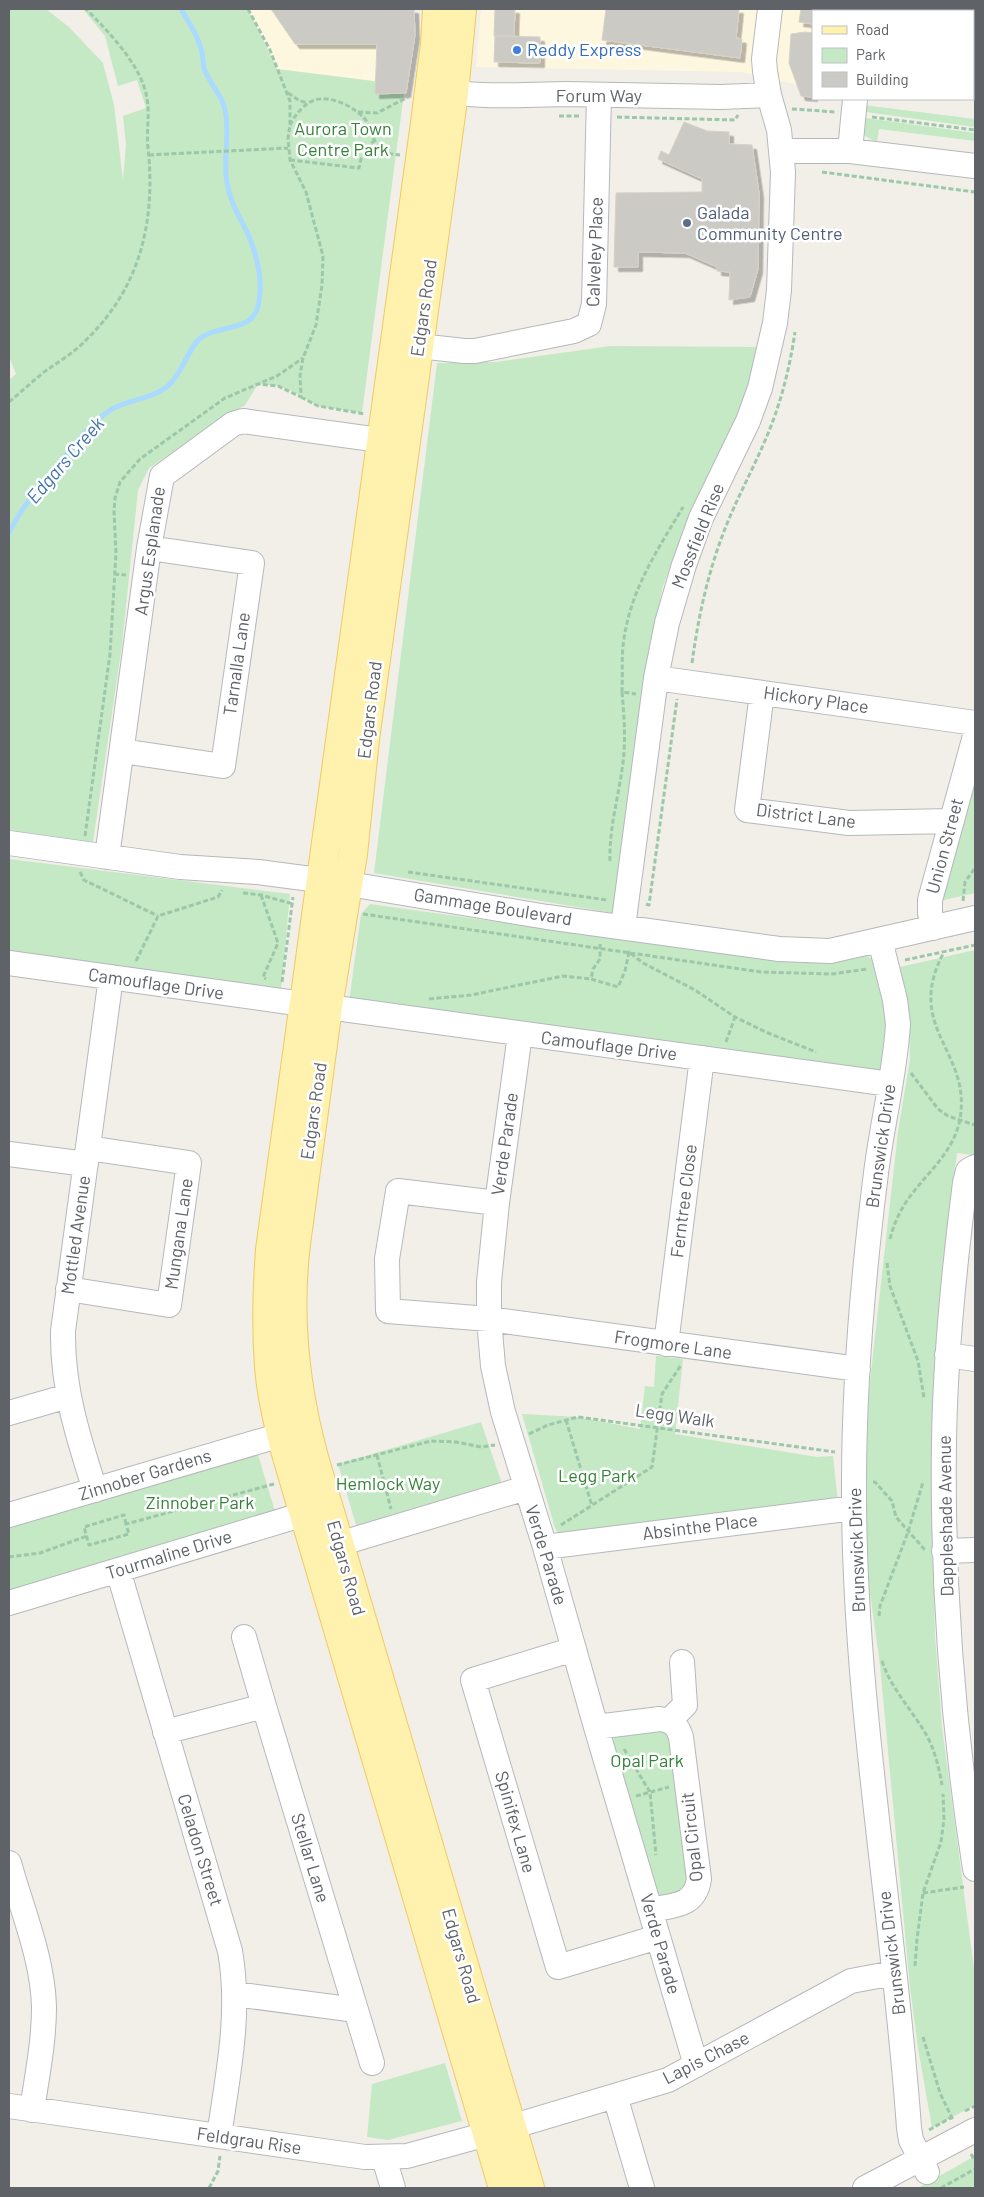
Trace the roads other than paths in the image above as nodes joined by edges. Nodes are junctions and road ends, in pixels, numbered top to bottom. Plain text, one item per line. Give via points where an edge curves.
1 (437, 9) edge
2 (462, 9) edge
3 (769, 15) edge
4 (431, 93) junction
5 (772, 104) junction
6 (599, 106) junction
7 (854, 106) edge
8 (782, 151) junction
9 (850, 151) junction
10 (975, 166) edge
11 (419, 346) junction
12 (394, 442) junction
13 (150, 548) junction
14 (656, 678) junction
15 (762, 693) junction
16 (975, 723) edge
17 (975, 736) edge
18 (122, 751) junction
19 (952, 821) junction
20 (9, 843) edge
21 (107, 857) junction
22 (321, 881) junction
23 (349, 884) junction
24 (975, 918) edge
25 (614, 926) junction
26 (932, 928) junction
27 (880, 940) junction
28 (9, 963) edge
29 (111, 977) junction
30 (304, 1000) junction
31 (520, 1034) junction
32 (712, 1059) junction
33 (891, 1076) junction
34 (9, 1154) edge
35 (87, 1156) junction
36 (975, 1167) edge
37 (497, 1203) junction
38 (68, 1289) junction
39 (489, 1319) junction
40 (666, 1344) junction
41 (948, 1356) junction
42 (975, 1358) edge
43 (858, 1369) junction
44 (68, 1396) junction
45 (9, 1413) edge
46 (281, 1435) junction
47 (305, 1476) junction
48 (526, 1488) junction
49 (95, 1490) junction
50 (854, 1508) junction
51 (316, 1511) junction
52 (9, 1515) edge
53 (545, 1547) junction
54 (327, 1548) junction
55 (975, 1550) edge
56 (944, 1551) junction
57 (118, 1570) junction
58 (9, 1603) edge
59 (244, 1636) dead end
60 (574, 1648) junction
61 (682, 1662) dead end
62 (264, 1706) junction
63 (670, 1720) junction
64 (596, 1727) junction
65 (165, 1732) junction
66 (9, 1863) edge
67 (970, 1878) edge
68 (650, 1910) junction
69 (658, 1937) junction
70 (905, 1973) junction
71 (235, 1994) junction
72 (356, 2010) junction
73 (372, 2063) dead end
74 (696, 2065) junction
75 (615, 2096) junction
76 (9, 2106) edge
77 (32, 2110) junction
78 (499, 2130) junction
79 (220, 2145) junction
80 (972, 2149) edge
81 (384, 2158) junction
82 (929, 2173) edge
83 (885, 2186) edge
84 (393, 2188) edge
85 (503, 2188) edge
86 (530, 2188) edge
87 (642, 2188) edge

1 - 4 main road, Edgars Road
2 - 4 main road, Edgars Road
3 - 5 street, Mossfield Rise via 764,59
4 - 6 street, Forum Way via 545,96
4 - 11 main road, Edgars Road
4 - 12 main road, Edgars Road via 420,158
5 - 6 street, Forum Way via 721,98
5 - 8 street, Mossfield Rise
6 - 11 street, Calveley Place via 594,304 590,324 574,331 475,350
7 - 9 street
8 - 9 street
8 - 14 street, Mossfield Rise via 779,290 769,356 748,421 701,518 684,565 667,623
9 - 10 street
11 - 12 main road, Edgars Road
12 - 13 street, Argus Esplanade via 250,422 232,424 162,476
12 - 22 main road, Edgars Road
12 - 23 main road, Edgars Road
13 - 18 street, Argus Esplanade
13 - 18 street, Tarnalla Lane via 252,563 223,766
14 - 15 street, Hickory Place
14 - 25 street, Mossfield Rise
15 - 16 street, Hickory Place
15 - 19 street, District Lane via 747,810 849,823
17 - 19 street, Union Street
18 - 21 street, Argus Esplanade
19 - 26 street, Union Street via 930,900
20 - 21 street, Gammage Boulevard
21 - 22 street, Gammage Boulevard
22 - 23 street, Gammage Boulevard
22 - 30 main road, Edgars Road
23 - 25 street, Gammage Boulevard
23 - 30 main road, Edgars Road
24 - 26 street, Gammage Boulevard
25 - 27 street, Gammage Boulevard via 807,951 830,951
26 - 27 street, Gammage Boulevard
27 - 33 street, Brunswick Drive via 897,1014
28 - 29 street, Camouflage Drive
29 - 30 street, Camouflage Drive
29 - 35 street, Mottled Avenue
30 - 31 street, Camouflage Drive
30 - 46 main road, Edgars Road via 267,1288 269,1368
30 - 47 main road, Edgars Road via 292,1309 294,1359 306,1430
31 - 32 street, Camouflage Drive
31 - 37 street, Verde Parade
32 - 33 street, Camouflage Drive
32 - 40 street, Ferntree Close
33 - 43 street, Brunswick Drive via 868,1235
34 - 35 street
35 - 38 street, Mottled Avenue
35 - 38 street, Mungana Lane via 189,1163 172,1286 169,1305
36 - 41 street, Dappleshade Avenue via 968,1171 965,1183
37 - 39 street, Verde Parade via 489,1282
37 - 39 street, Frogmore Lane via 398,1191 387,1259 388,1311
38 - 44 street, Mottled Avenue via 63,1352
39 - 40 street, Frogmore Lane
39 - 48 street, Verde Parade via 497,1388
40 - 43 street, Frogmore Lane
41 - 42 street
41 - 56 street, Dappleshade Avenue
43 - 50 street, Brunswick Drive
44 - 45 street
44 - 49 street, Mottled Avenue
46 - 47 main road, Edgars Road
46 - 49 street, Zinnober Gardens
47 - 51 main road, Edgars Road
48 - 53 street, Verde Parade
48 - 54 street
49 - 52 street, Zinnober Gardens
50 - 53 street, Absinthe Place
50 - 70 street, Brunswick Drive via 868,1739
51 - 54 main road, Edgars Road
51 - 57 street, Tourmaline Drive
53 - 60 street, Verde Parade
54 - 78 main road, Edgars Road
55 - 56 street
56 - 67 street, Dappleshade Avenue
57 - 58 street, Tourmaline Drive
57 - 65 street, Celadon Street
59 - 62 street, Stellar Lane
60 - 64 street, Verde Parade
60 - 69 street, Spinifex Lane via 473,1680 558,1967
61 - 63 street via 685,1705
62 - 65 street
62 - 72 street, Stellar Lane
63 - 64 street
63 - 68 street, Opal Circuit via 678,1727 681,1737 699,1880 692,1898
64 - 68 street, Verde Parade
65 - 71 street, Celadon Street via 230,1951
66 - 77 street via 42,1984 43,2027
68 - 69 street, Verde Parade
69 - 74 street, Verde Parade
70 - 74 street, Lapis Chase via 851,1981
70 - 82 street, Brunswick Drive via 903,2044 909,2128 911,2140
71 - 72 street
71 - 79 street, Celadon Street
72 - 73 street, Stellar Lane
74 - 75 street, Lapis Chase via 668,2080
75 - 78 street, Lapis Chase
75 - 87 street
76 - 77 street, Feldgrau Rise
77 - 79 street, Feldgrau Rise
78 - 81 street, Feldgrau Rise via 422,2154
78 - 85 main road, Edgars Road
78 - 86 main road, Edgars Road
79 - 81 street, Feldgrau Rise
80 - 82 street
81 - 84 street
82 - 83 street

